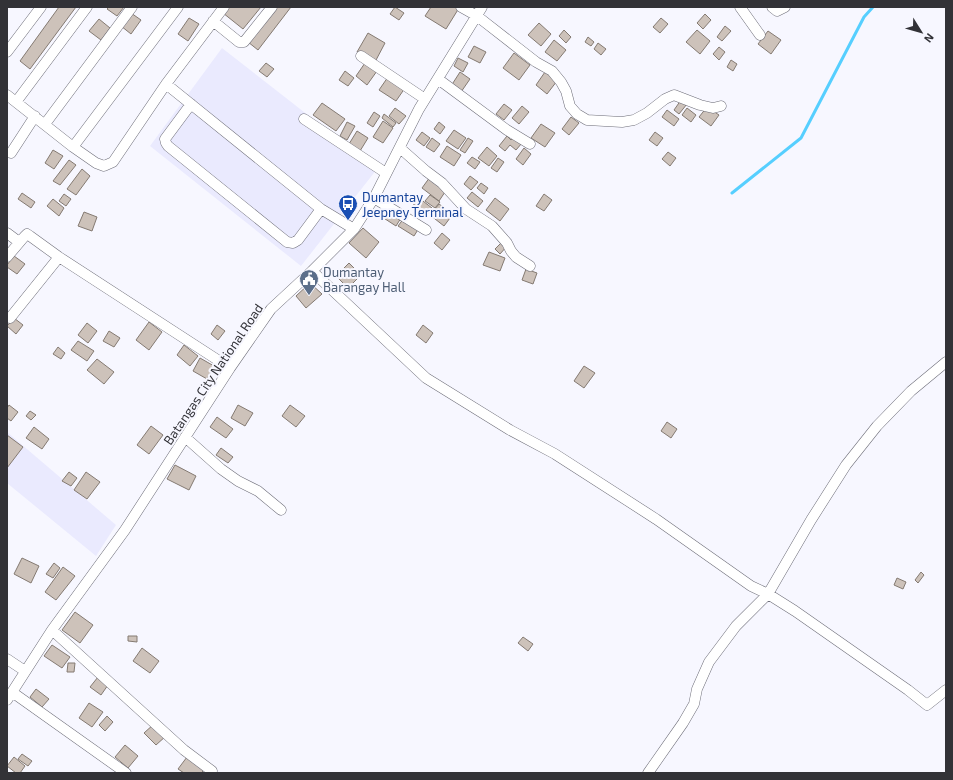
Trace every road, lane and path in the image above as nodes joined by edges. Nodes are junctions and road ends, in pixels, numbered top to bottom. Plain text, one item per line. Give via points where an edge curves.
1 (41, 7) edge
2 (87, 7) edge
3 (132, 7) edge
4 (178, 7) edge
5 (224, 7) edge
6 (272, 7) edge
7 (461, 7) edge
8 (740, 7) edge
9 (772, 7) edge
10 (785, 7) edge
11 (479, 11) edge
12 (213, 21) junction
13 (760, 35) dead end
14 (7, 52) edge
15 (361, 56) dead end
16 (438, 79) junction
17 (166, 84) junction
18 (425, 99) junction
19 (11, 100) edge
20 (191, 104) junction
21 (721, 106) dead end
22 (35, 116) junction
23 (304, 119) dead end
24 (45, 124) junction
25 (530, 144) dead end
26 (73, 147) junction
27 (400, 148) junction
28 (11, 153) dead end
29 (386, 174) junction
30 (374, 198) junction
31 (321, 209) junction
32 (354, 228) junction
33 (426, 230) dead end
34 (7, 233) edge
35 (19, 242) junction
36 (59, 256) junction
37 (7, 258) edge
38 (530, 266) dead end
39 (312, 271) junction
40 (10, 318) dead end
41 (946, 362) edge
42 (230, 368) junction
43 (185, 437) junction
44 (281, 510) dead end
45 (768, 594) junction
46 (52, 630) junction
47 (7, 658) edge
48 (24, 671) junction
49 (946, 690) edge
50 (10, 696) edge
51 (212, 771) dead end
52 (126, 773) edge
53 (648, 773) edge

1 - 14 street
2 - 19 street
3 - 24 street
4 - 26 street
5 - 12 street
6 - 12 street via 244,42 239,42
7 - 11 street
8 - 13 street
9 - 10 street via 777,11
11 - 16 street, Batangas City National Road
11 - 21 street via 536,62 552,71 566,91 570,106 576,114 587,120 634,120 664,99 674,96 713,108
12 - 17 street
15 - 18 street
16 - 18 street, Batangas City National Road
16 - 25 street
17 - 20 street
17 - 26 street via 113,162 104,166
18 - 27 street, Batangas City National Road
19 - 22 street
20 - 31 street
20 - 31 street via 165,139 168,146 287,242 293,243 298,240
22 - 24 street
22 - 28 street
23 - 29 street
24 - 26 street
27 - 29 street, Batangas City National Road
27 - 38 street via 442,183 466,208 492,226 508,243 516,257
29 - 30 street, Batangas City National Road
30 - 32 street, Batangas City National Road
30 - 33 street
31 - 32 street
32 - 39 street, Batangas City National Road
34 - 35 street
35 - 36 street via 27,234
35 - 37 street
36 - 40 street
36 - 42 street
39 - 42 street, Batangas City National Road via 272,308
39 - 45 street via 426,378 510,430 555,454 656,519 751,586
41 - 45 street via 911,391 877,426 846,465
42 - 43 street, Batangas City National Road
43 - 44 street via 221,469 258,491
43 - 46 street, Batangas City National Road via 125,530
45 - 49 street via 927,705
45 - 53 street via 736,626 709,662 697,689 694,704
46 - 48 street, Batangas City National Road
46 - 51 street via 179,746
47 - 48 street
48 - 50 street, Batangas City National Road
50 - 52 street

